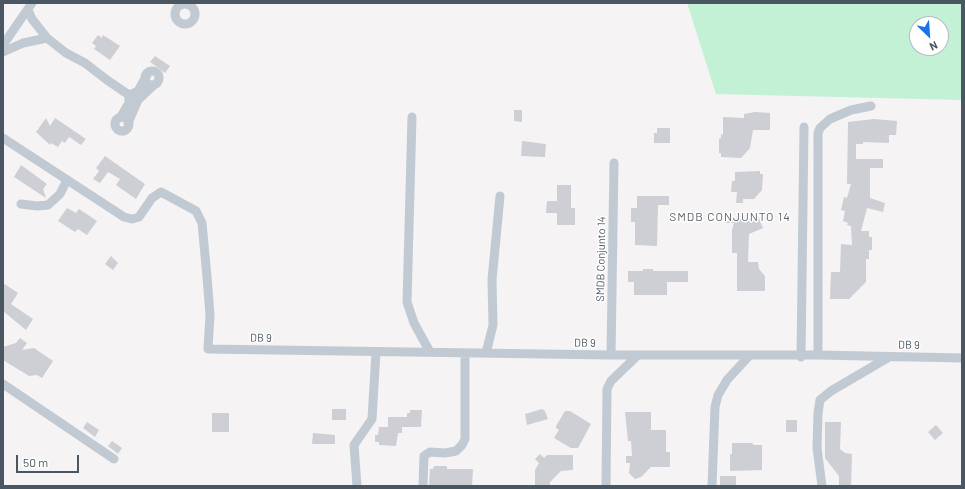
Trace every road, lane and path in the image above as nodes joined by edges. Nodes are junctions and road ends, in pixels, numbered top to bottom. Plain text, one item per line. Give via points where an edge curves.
1 (30, 6) edge
2 (47, 38) junction
3 (3, 45) edge
4 (3, 52) edge
5 (129, 95) junction
6 (871, 106) dead end
7 (412, 117) dead end
8 (804, 127) dead end
9 (3, 138) edge
10 (614, 163) dead end
11 (67, 180) junction
12 (500, 196) dead end
13 (21, 204) dead end
14 (376, 352) junction
15 (430, 352) junction
16 (465, 353) junction
17 (486, 353) junction
18 (638, 355) junction
19 (611, 356) junction
20 (749, 356) junction
21 (801, 356) junction
22 (818, 356) junction
23 (889, 357) junction
24 (962, 358) edge
25 (3, 384) edge
26 (114, 459) dead end
27 (357, 486) edge
28 (422, 486) edge
29 (606, 486) edge
30 (712, 486) edge
31 (822, 486) edge

1 - 2 street via 36,25
1 - 3 street
2 - 4 street via 23,43
2 - 5 street via 66,54 85,63
5 - 5 street via 129,103 120,118 124,118 128,123 138,100 156,84 151,85 147,82 146,75 138,90
6 - 22 street via 851,110 830,119 818,133
7 - 15 street via 407,302 414,323
8 - 21 street
9 - 11 street
10 - 19 street, SMDB Conjunto 14
11 - 13 street via 60,194 48,205
11 - 14 street, DB 9 via 128,218 138,217 152,198 161,192 196,212 202,223 207,276 210,315 208,349
12 - 17 street via 492,274 493,325
14 - 15 street, DB 9
14 - 27 street via 372,418 354,445
15 - 16 street, DB 9
16 - 17 street, DB 9
16 - 28 street via 465,439 456,451 430,452 424,456
17 - 19 street, DB 9
18 - 19 street, DB 9
18 - 20 street, DB 9
18 - 29 street via 611,381 607,389
20 - 21 street, DB 9
20 - 30 street via 727,380 718,395 715,406
21 - 22 street, DB 9
22 - 23 street, DB 9
23 - 24 street, DB 9
23 - 31 street via 831,390 820,400 817,448
25 - 26 street

